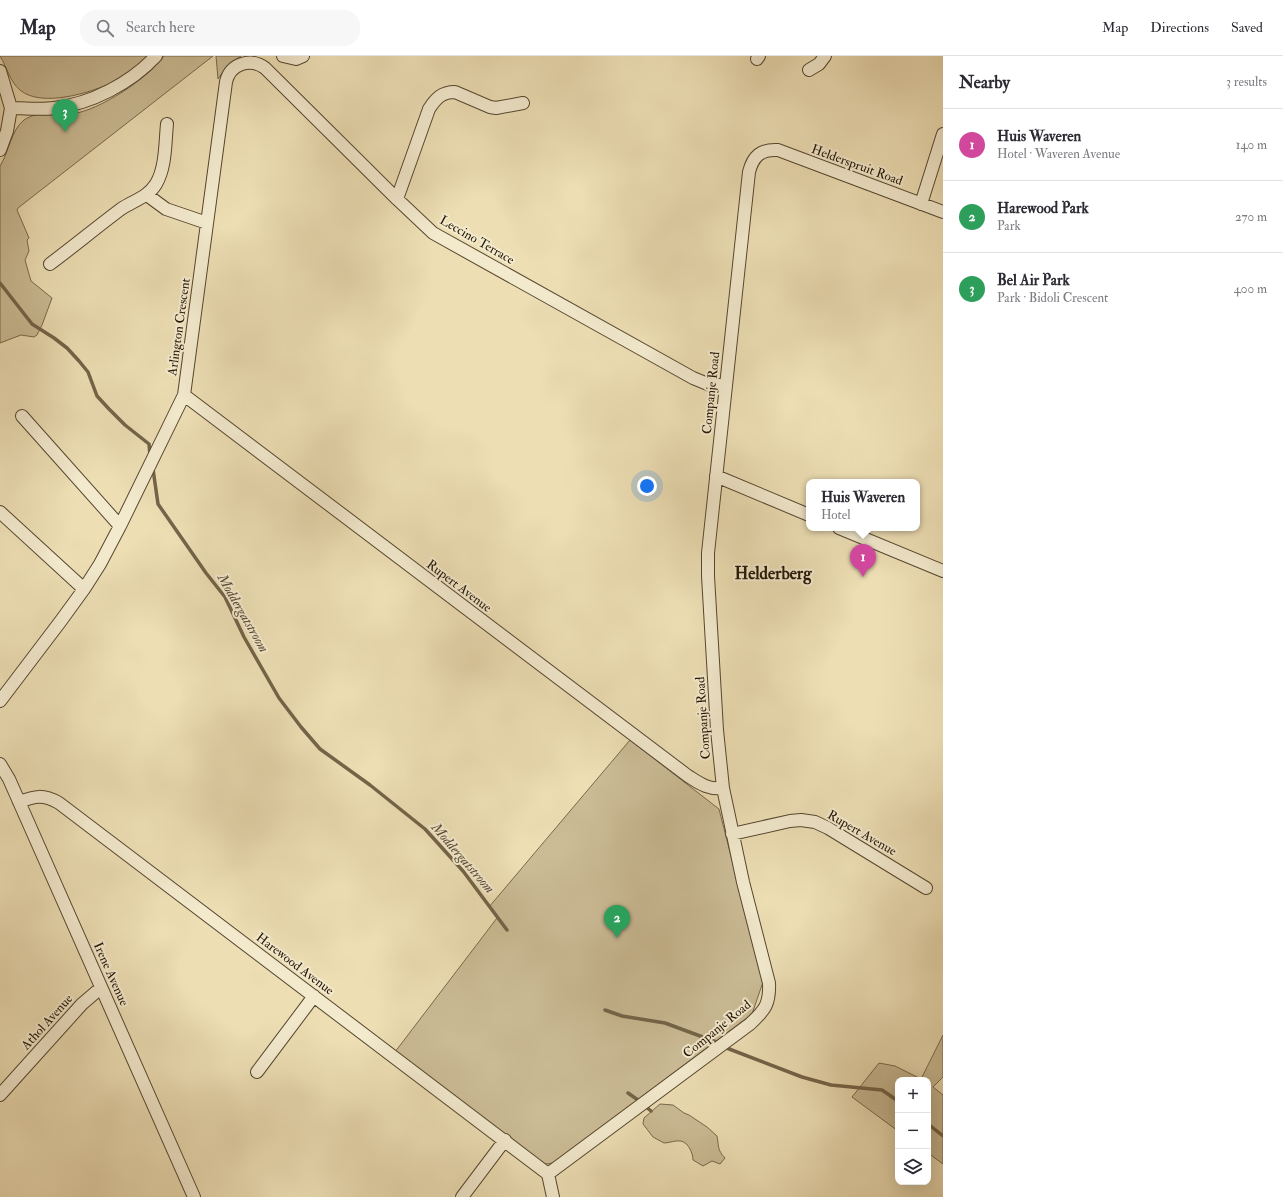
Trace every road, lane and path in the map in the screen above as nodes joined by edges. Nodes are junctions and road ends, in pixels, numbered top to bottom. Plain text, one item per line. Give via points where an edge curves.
1 (156, 56) edge
2 (283, 56) edge
3 (303, 56) edge
4 (825, 56) edge
5 (252, 59) edge
6 (809, 70) dead end
7 (0, 71) edge
8 (523, 103) dead end
9 (11, 108) junction
10 (168, 124) dead end
11 (943, 134) edge
12 (0, 150) edge
13 (760, 153) joint
14 (146, 195) junction
15 (396, 198) junction
16 (921, 204) junction
17 (943, 212) edge
18 (207, 223) junction
19 (50, 264) dead end
20 (726, 385) junction
21 (184, 395) junction
22 (22, 416) dead end
23 (716, 476) junction
24 (0, 512) edge
25 (806, 514) edge
26 (120, 526) junction
27 (846, 531) edge
28 (943, 571) edge
29 (84, 589) junction
30 (0, 701) edge
31 (0, 764) edge
32 (722, 788) junction
33 (19, 802) junction
34 (732, 834) junction
35 (926, 888) dead end
36 (102, 989) junction
37 (314, 996) junction
38 (257, 1072) dead end
39 (0, 1095) edge
40 (505, 1140) junction
41 (548, 1174) junction
42 (194, 1197) edge
43 (462, 1197) edge
44 (553, 1197) edge

1 - 9 street via 140,71 91,99 53,108
2 - 3 street via 296,59
4 - 6 street via 819,64
5 - 15 street, Leccino Terrace via 266,68
5 - 18 street, Arlington Crescent via 232,70 227,78
7 - 9 street
8 - 15 street via 496,108 455,92 437,97
9 - 12 street
10 - 14 street via 160,175 153,189
11 - 16 street
13 - 16 street, Helderspruit Road via 778,150
13 - 20 street, Companje Road via 751,163 749,172
14 - 18 street via 166,209
14 - 19 street via 121,209
15 - 20 street, Leccino Terrace via 433,233 693,378 710,385
16 - 17 street, Helderspruit Road
18 - 21 street, Arlington Crescent
20 - 23 street, Companje Road
21 - 26 street, Arlington Crescent
21 - 32 street, Rupert Avenue via 688,776 704,786
22 - 26 street
23 - 25 street
23 - 32 street, Companje Road via 708,576
24 - 29 street
26 - 29 street, Arlington Crescent
27 - 28 street
29 - 30 street, Arlington Crescent
31 - 33 street, Irene Avenue
32 - 34 street, Companje Road
33 - 36 street, Irene Avenue
33 - 37 street, Harewood Avenue via 40,796 59,803
34 - 35 street, Rupert Avenue via 790,821 815,822
34 - 41 street, Companje Road via 769,983 770,995 767,1005 750,1024
36 - 39 street, Athol Avenue via 82,1004
36 - 42 street, Irene Avenue
37 - 38 street
37 - 40 street, Harewood Avenue
40 - 41 street, Harewood Avenue
40 - 43 street
41 - 44 street

